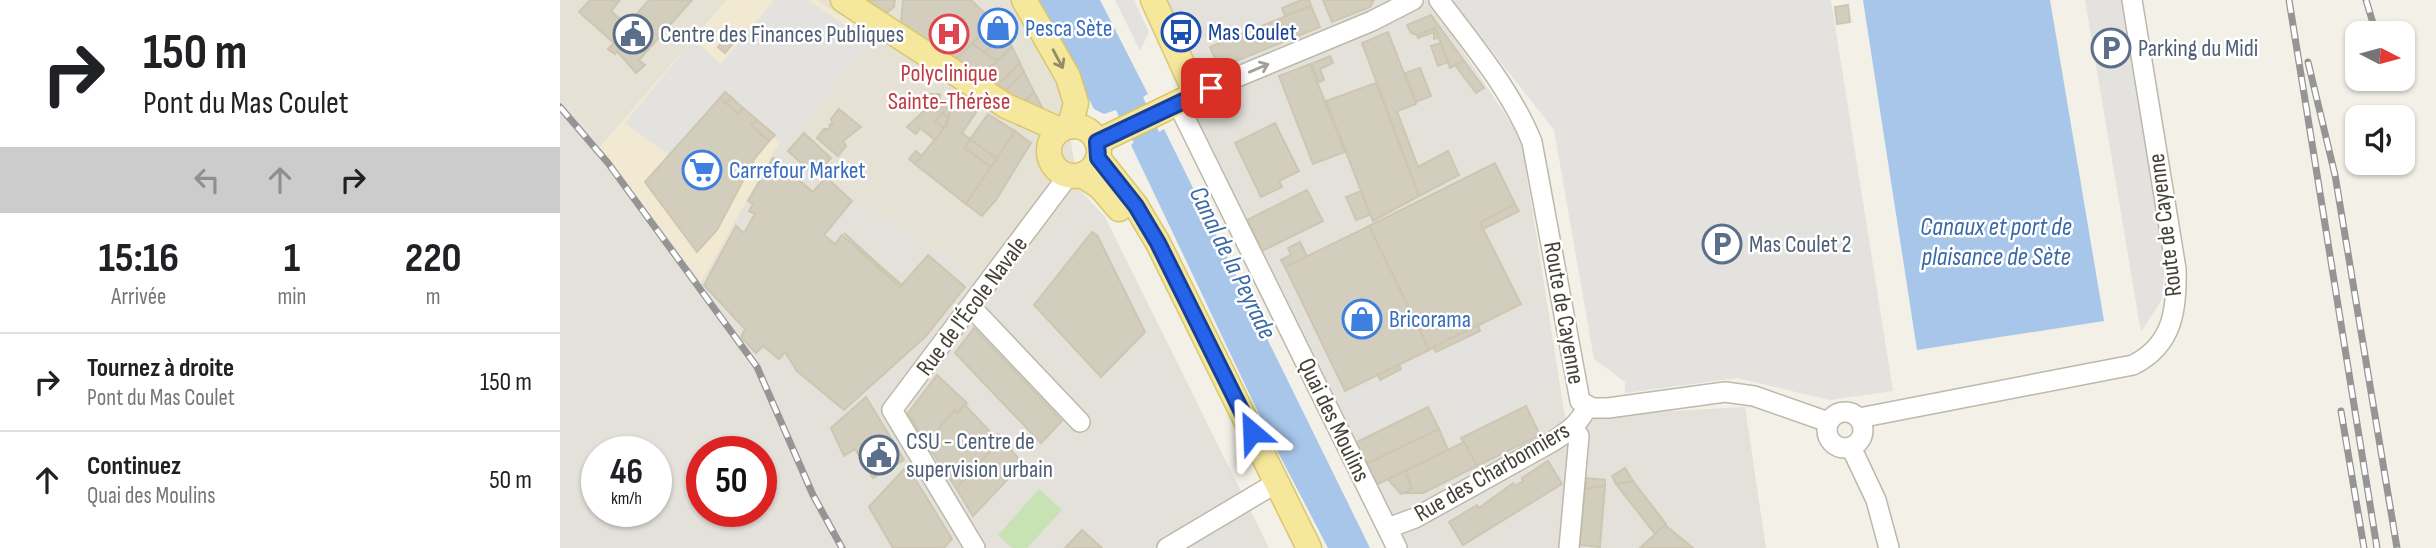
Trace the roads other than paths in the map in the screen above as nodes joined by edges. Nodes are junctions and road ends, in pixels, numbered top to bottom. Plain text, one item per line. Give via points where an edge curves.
1 (843, 0) edge
2 (1024, 0) edge
3 (1153, 0) edge
4 (1413, 0) edge
5 (1439, 0) edge
6 (2132, 0) edge
7 (1384, 7) edge
8 (1177, 103) junction
9 (1077, 151) junction
10 (971, 307) junction
11 (1587, 406) junction
12 (1859, 418) junction
13 (1080, 422) dead end
14 (1828, 422) junction
15 (1572, 428) junction
16 (1851, 447) junction
17 (1266, 489) junction
18 (1388, 528) junction
19 (975, 548) edge
20 (1167, 548) edge
21 (1295, 548) edge
22 (1309, 548) edge
23 (1397, 548) edge
24 (1569, 548) edge
25 (1889, 548) edge

1 - 9 main road
2 -> 9 main road via 1068,77 1076,103
3 - 8 main road, Quai des Moulins
4 - 7 street
5 - 11 street, Route de Cayenne via 1504,90 1532,142 1578,398
6 - 12 street, Route de Cayenne via 2176,269 2175,312 2163,340 2133,365
8 -> 7 street via 1372,21
8 - 9 main road
8 - 18 street, Quai des Moulins
9 - 10 street, Rue de l'École Navale via 1049,201
9 - 17 main road via 1139,236
9 - 22 main road via 1136,206 1158,243
10 - 13 street
10 - 19 street, Rue de l'École Navale via 892,410
11 - 14 street, Route de Cayenne via 1617,408 1725,392 1754,396
11 - 15 street, Rue des Charbonniers
12 - 14 street, Route de Cayenne via 1846,411
12 - 16 street via 1863,431
14 - 16 street via 1831,442
15 - 18 street, Rue des Charbonniers via 1415,518
15 - 24 street via 1579,436
16 - 25 street via 1877,500
17 - 20 street
17 - 21 main road
18 - 23 street, Quai des Moulins

